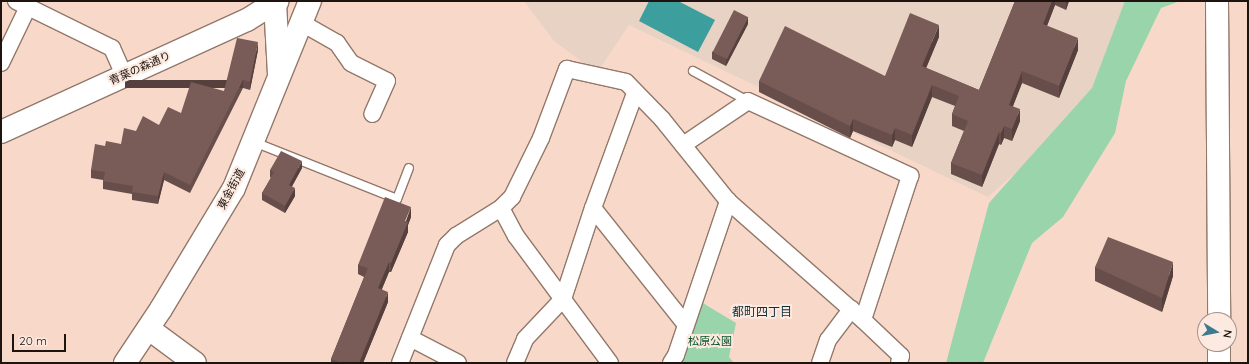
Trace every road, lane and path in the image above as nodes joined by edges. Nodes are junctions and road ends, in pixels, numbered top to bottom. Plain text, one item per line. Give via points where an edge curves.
1 (310, 1) edge
2 (1217, 1) edge
3 (276, 2) edge
4 (22, 4) edge
5 (247, 20) junction
6 (300, 22) junction
7 (279, 43) junction
8 (1, 63) edge
9 (693, 71) dead end
10 (124, 75) junction
11 (279, 75) junction
12 (635, 94) junction
13 (748, 101) junction
14 (372, 114) dead end
15 (1, 132) edge
16 (254, 142) junction
17 (684, 145) junction
18 (409, 168) dead end
19 (728, 201) junction
20 (501, 208) junction
21 (593, 208) junction
22 (564, 299) junction
23 (851, 309) junction
24 (1219, 312) edge
25 (863, 320) junction
26 (686, 325) junction
27 (148, 328) junction
28 (410, 338) junction
29 (1219, 352) edge
30 (125, 363) edge
31 (195, 363) edge
32 (400, 363) edge
33 (458, 363) edge
34 (515, 363) edge
35 (610, 363) edge
36 (671, 363) edge
37 (820, 363) edge
38 (899, 363) edge
39 (1219, 363) edge

1 - 6 main road, 東金街道
2 - 24 main road
3 - 5 main road, 青葉の森通り
3 - 7 main road
4 - 8 street
4 - 10 street via 112,48
5 - 7 main road via 268,29
5 - 10 main road, 青葉の森通り
6 - 11 main road, 東金街道
6 - 14 street via 337,44 351,63 386,81
7 - 11 main road
9 - 13 lane
10 - 15 main road, 青葉の森通り
11 - 16 main road, 東金街道
12 - 17 street via 662,118
12 - 20 street via 626,82 567,69 541,138 512,197
12 - 21 street
13 - 17 street
13 - 25 street via 910,176
16 - 18 lane via 397,199
16 - 27 main road, 東金街道 via 234,188
17 - 19 street
19 - 23 street
19 - 26 street
20 - 22 street via 516,236
20 - 28 street via 456,236 447,245
21 - 22 street
21 - 26 street
22 - 34 street via 525,339
22 - 35 street
23 - 25 street
23 - 37 street via 828,340
25 - 38 street via 901,356
26 - 36 street
27 - 30 main road, 東金街道
27 - 31 main road
28 - 32 street
28 - 33 street
29 - 39 main road

